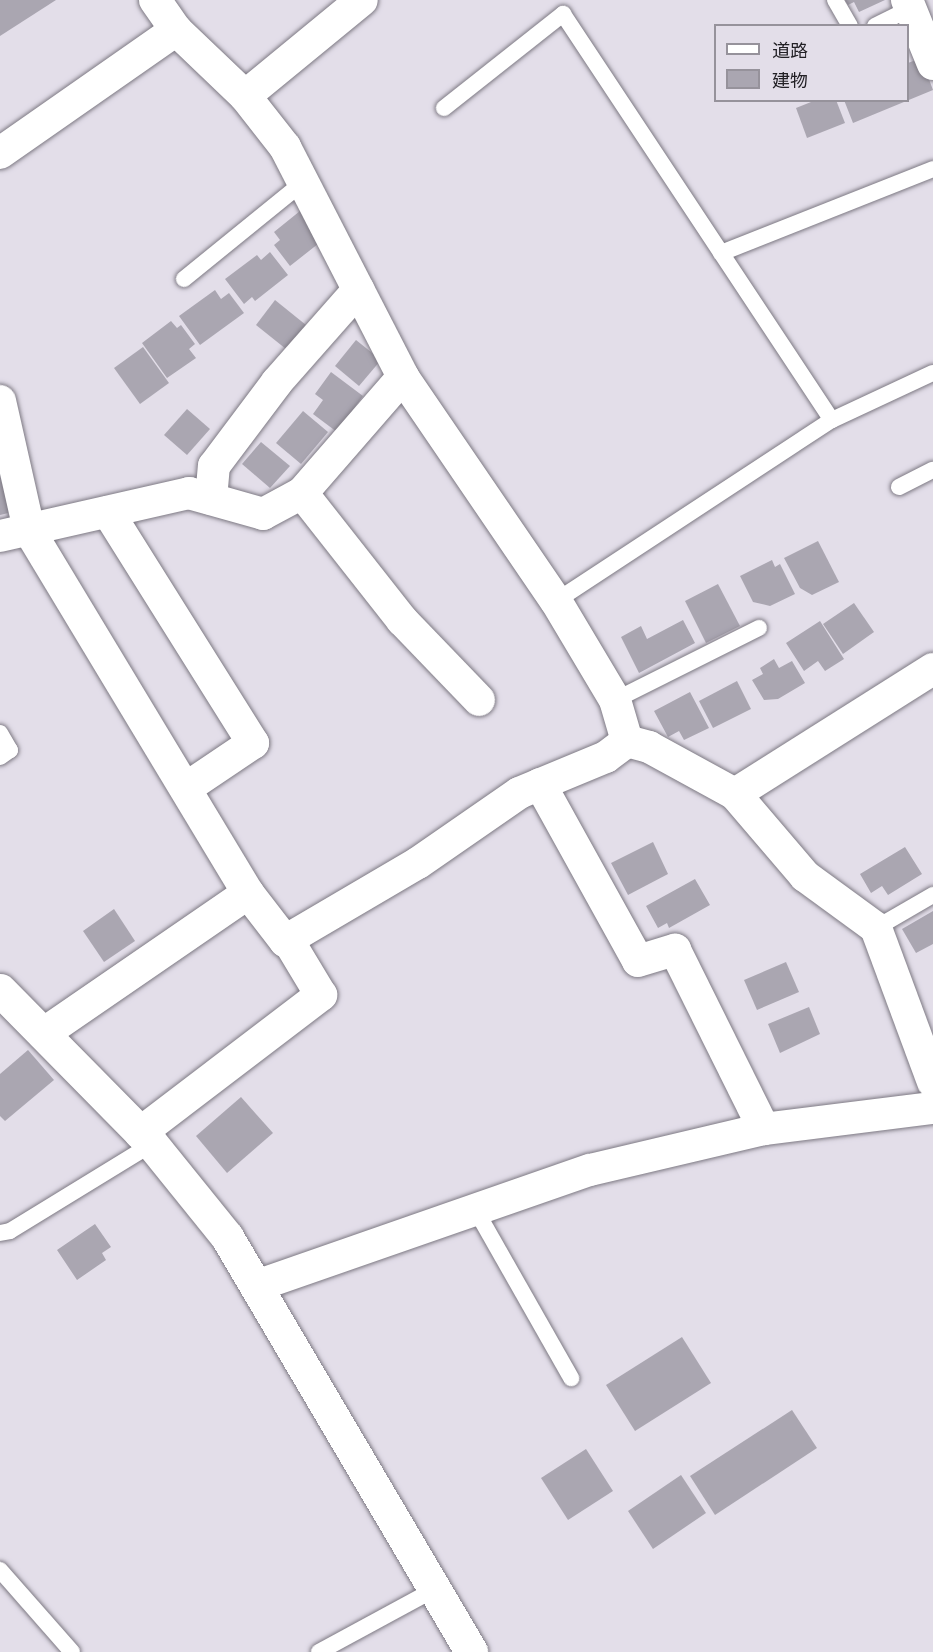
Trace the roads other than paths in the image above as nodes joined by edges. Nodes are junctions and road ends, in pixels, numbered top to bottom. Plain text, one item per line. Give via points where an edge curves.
1 (155, 0) edge
2 (362, 0) edge
3 (835, 0) edge
4 (909, 4) edge
5 (849, 24) edge
6 (878, 24) edge
7 (176, 30) junction
8 (933, 64) edge
9 (245, 96) junction
10 (444, 108) dead end
11 (0, 153) edge
12 (933, 169) edge
13 (306, 180) junction
14 (721, 253) junction
15 (184, 279) dead end
16 (358, 290) junction
17 (933, 373) edge
18 (403, 378) junction
19 (0, 401) edge
20 (832, 420) junction
21 (933, 470) edge
22 (899, 487) dead end
23 (302, 494) junction
24 (211, 499) junction
25 (108, 512) junction
26 (15, 533) edge
27 (556, 601) junction
28 (759, 628) dead end
29 (933, 669) edge
30 (479, 700) dead end
31 (615, 700) junction
32 (0, 733) edge
33 (627, 741) junction
34 (0, 757) edge
35 (540, 784) junction
36 (186, 788) junction
37 (735, 794) junction
38 (248, 893) junction
39 (933, 895) edge
40 (876, 928) junction
41 (288, 940) junction
42 (0, 990) edge
43 (44, 1034) junction
44 (933, 1082) edge
45 (933, 1108) edge
46 (764, 1129) junction
47 (146, 1139) junction
48 (474, 1207) junction
49 (0, 1233) edge
50 (259, 1285) junction
51 (571, 1378) dead end
52 (0, 1570) edge
53 (435, 1589) junction
54 (72, 1652) edge
55 (319, 1652) edge
56 (471, 1652) edge

1 - 7 street
2 - 9 street
3 - 5 lane
4 - 6 lane
4 - 8 street
7 - 9 street
7 - 11 street
9 - 13 street
10 - 14 lane via 563,14
12 - 14 lane
13 - 15 lane
13 - 16 street
14 - 20 lane
16 - 18 street
16 - 24 street via 277,382 214,466
17 - 20 lane
18 - 23 street
18 - 27 street
19 - 26 street
20 - 27 lane
21 - 22 lane
23 - 24 street via 263,514
23 - 30 street via 402,620
24 - 25 street via 189,493
25 - 26 street
25 - 36 street via 253,743
26 - 36 street
27 - 31 street
28 - 31 lane
29 - 37 street
31 - 33 street
32 - 34 lane via 10,750
33 - 35 street via 606,757
33 - 37 street via 649,747
35 - 41 street via 519,793 418,863
35 - 46 street via 638,962 675,950
36 - 38 street
37 - 40 street via 805,876
38 - 41 street
38 - 43 street
39 - 40 lane
40 - 44 street
41 - 47 street via 321,995
42 - 43 street
43 - 47 street
45 - 46 street
46 - 48 street via 590,1170
47 - 49 lane via 10,1231
47 - 50 street
48 - 50 street
48 - 51 lane
50 - 53 street
52 - 54 lane
53 - 55 lane
53 - 56 street

